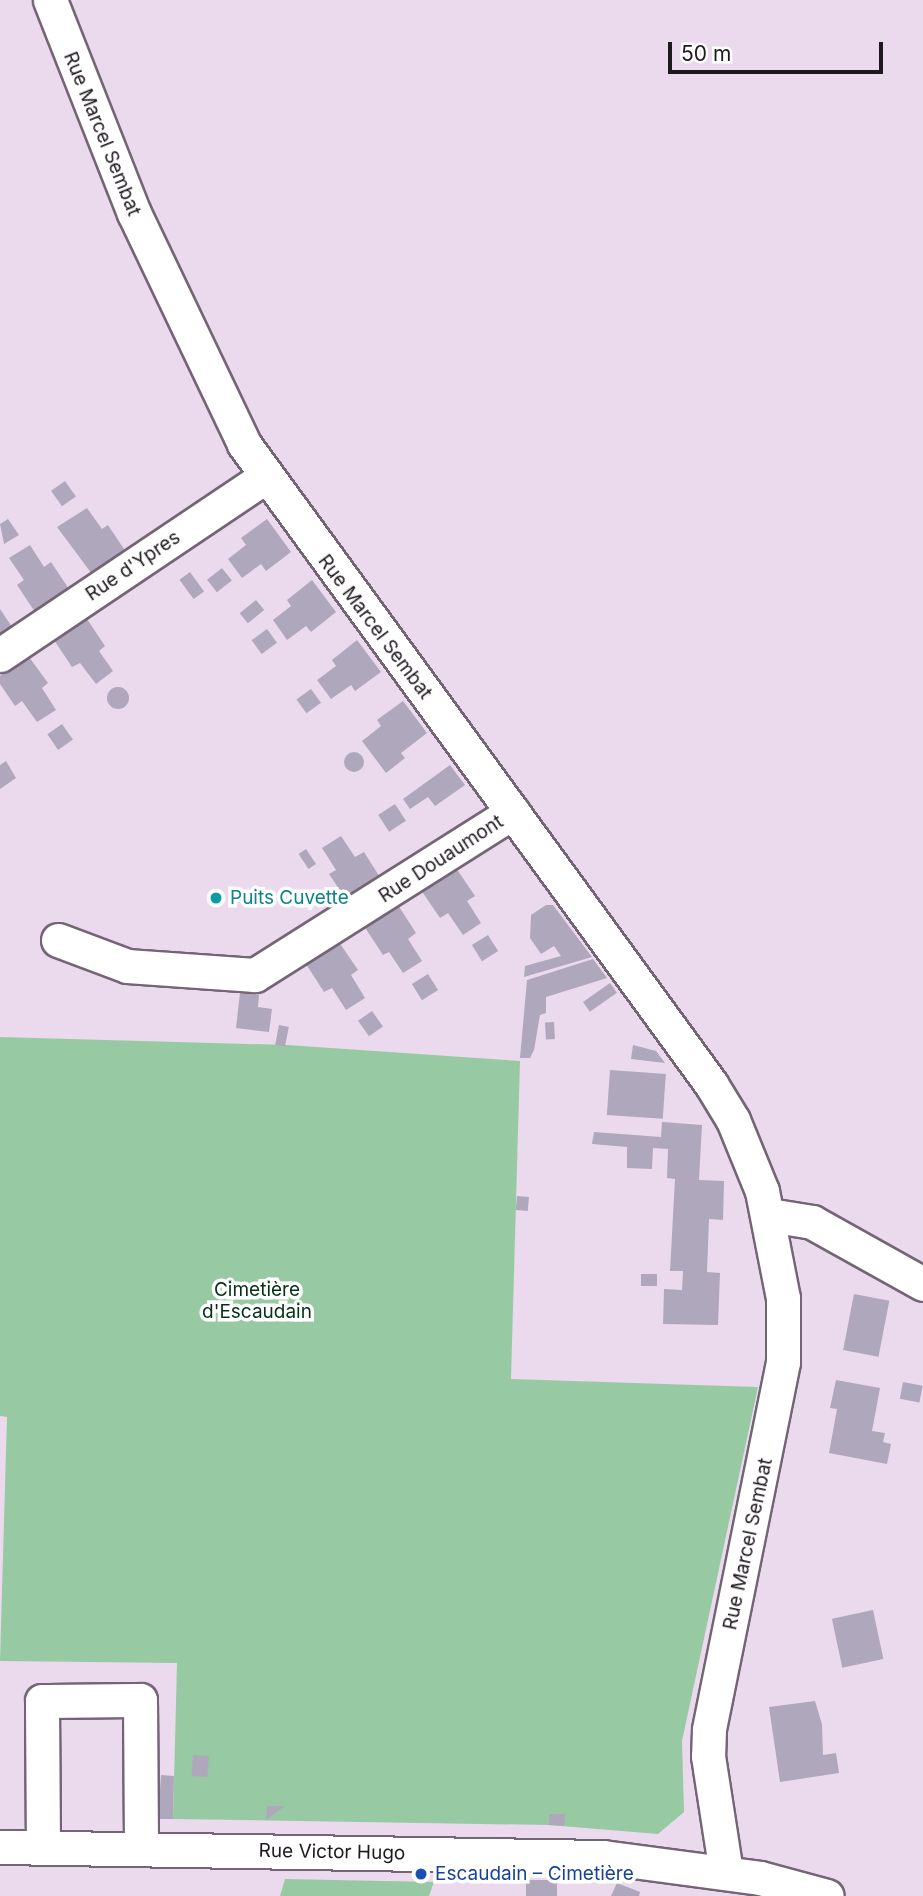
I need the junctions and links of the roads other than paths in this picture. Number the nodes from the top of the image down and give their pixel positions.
1 (50, 0) edge
2 (265, 477) junction
3 (0, 655) edge
4 (513, 812) junction
5 (58, 940) dead end
6 (769, 1214) junction
7 (923, 1284) edge
8 (0, 1847) edge
9 (43, 1848) junction
10 (141, 1848) junction
11 (726, 1872) junction
12 (827, 1896) edge

1 - 2 street, Rue Marcel Sembat
2 - 3 street, Rue d'Ypres
2 - 4 street, Rue Marcel Sembat
4 - 5 street, Rue Douaumont
4 - 6 street, Rue Marcel Sembat
6 - 7 street
6 - 11 street, Rue Marcel Sembat
8 - 9 street, Rue Victor Hugo
9 - 10 street, Rue Victor Hugo
9 - 10 street
10 - 11 street, Rue Victor Hugo
11 - 12 street, Rue Victor Hugo

